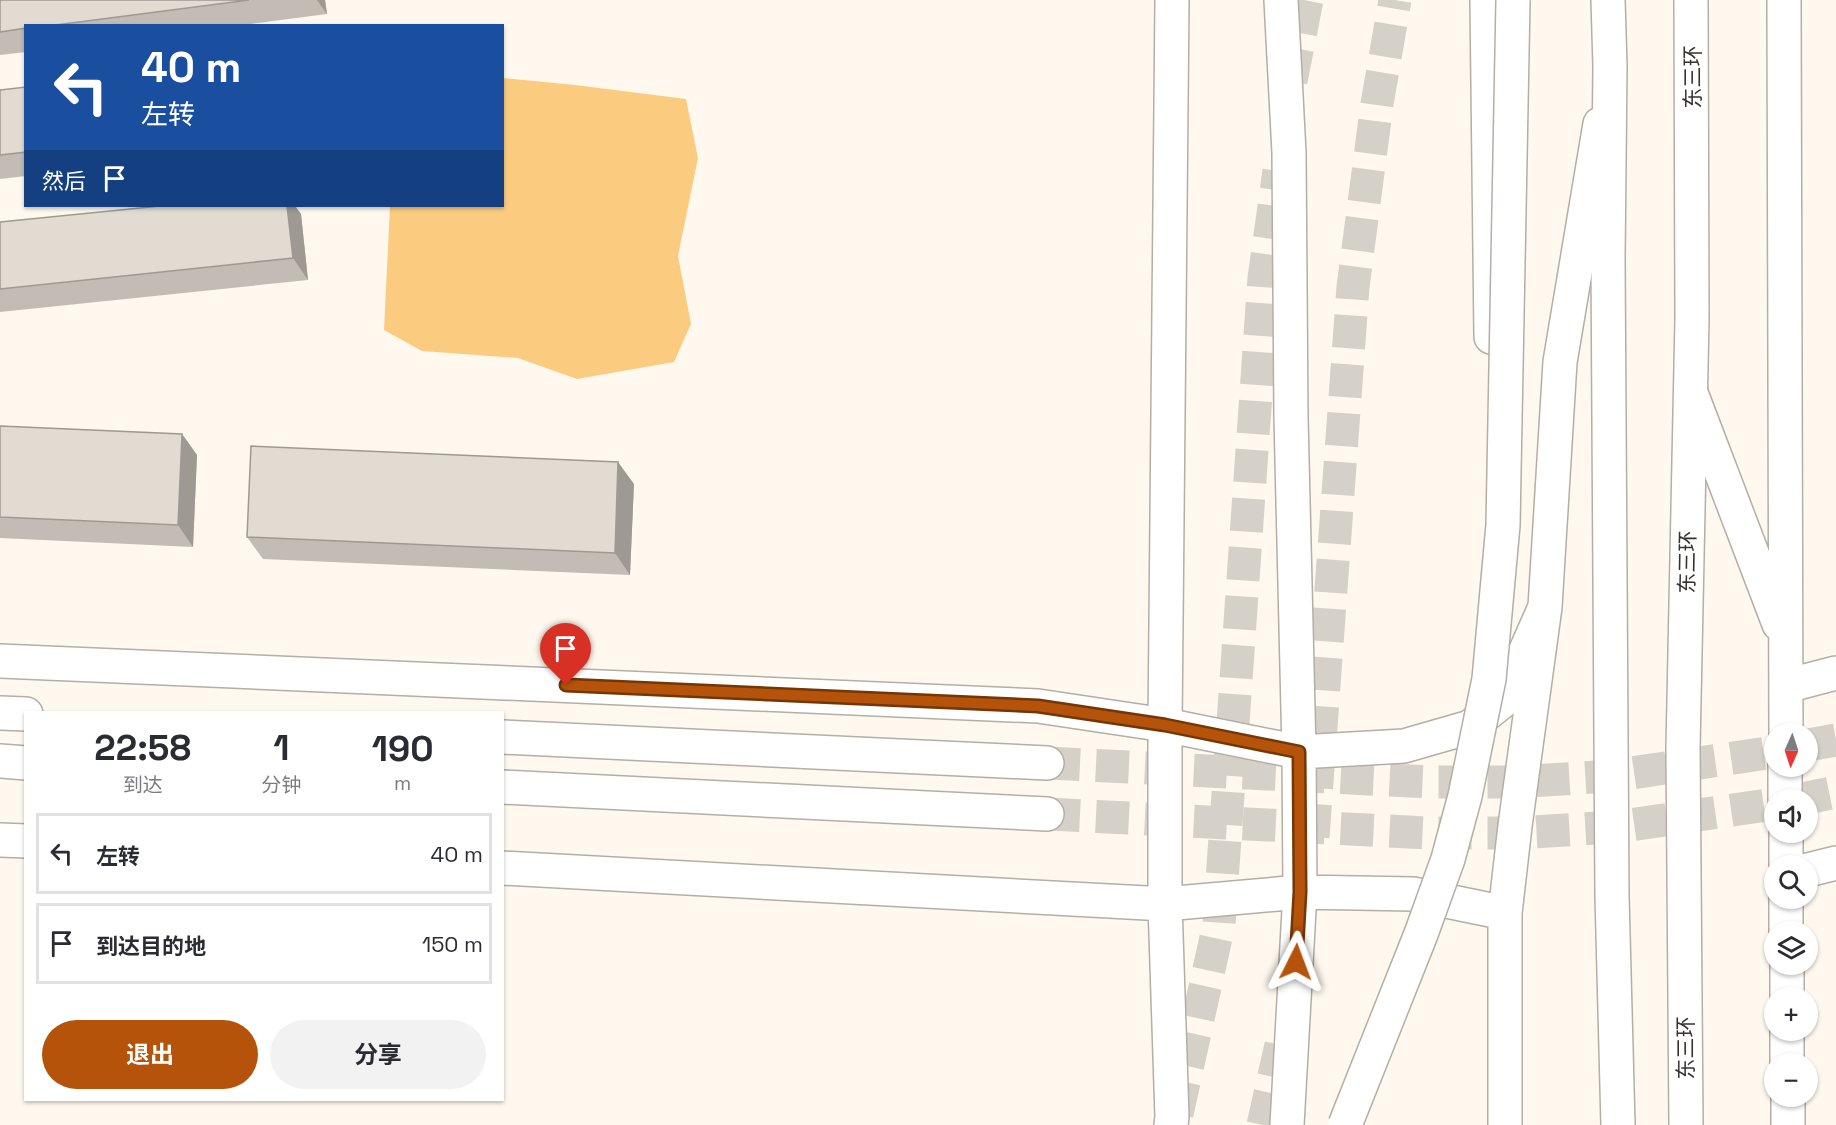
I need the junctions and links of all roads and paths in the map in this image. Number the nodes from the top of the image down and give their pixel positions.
1 (1172, 0) edge
2 (1281, 0) edge
3 (1487, 0) edge
4 (1514, 0) edge
5 (1608, 0) edge
6 (1692, 0) edge
7 (1784, 0) edge
8 (1610, 66) junction
9 (1690, 393) junction
10 (1545, 607) junction
11 (1786, 642) junction
12 (0, 661) edge
13 (1836, 673) edge
14 (1786, 686) junction
15 (0, 713) edge
16 (24, 714) edge
17 (1786, 723) edge
18 (1165, 725) junction
19 (1470, 727) junction
20 (504, 737) edge
21 (1299, 752) junction
22 (0, 762) edge
23 (24, 763) edge
24 (1047, 763) tunnel mouth
25 (504, 787) edge
26 (1047, 814) tunnel mouth
27 (0, 840) edge
28 (24, 842) edge
29 (1836, 863) edge
30 (504, 868) edge
31 (1818, 868) edge
32 (1300, 892) junction
33 (1165, 904) junction
34 (1505, 913) junction
35 (1788, 1107) edge
36 (1171, 1125) edge
37 (1287, 1125) edge
38 (1345, 1125) edge
39 (1505, 1125) edge
40 (1618, 1125) edge
41 (1686, 1125) edge
42 (1788, 1125) edge

1 - 18 street
2 - 21 street
3 - 19 street
4 - 38 street, bridge
5 - 8 street
6 - 9 street, 东三环
7 - 11 street
8 - 10 street
8 - 40 street
9 - 11 street
9 - 41 street, 东三环
10 - 19 street
10 - 34 street
11 - 14 street
12 - 18 street
13 - 14 street
14 - 17 street
15 - 16 street
18 - 21 street
18 - 33 street
19 - 21 street
20 - 24 street
21 - 32 street
22 - 23 street
25 - 26 street
27 - 28 street
29 - 31 street
30 - 33 street
32 - 33 street
32 - 34 street
32 - 37 street
33 - 36 street
34 - 39 street
35 - 42 street

